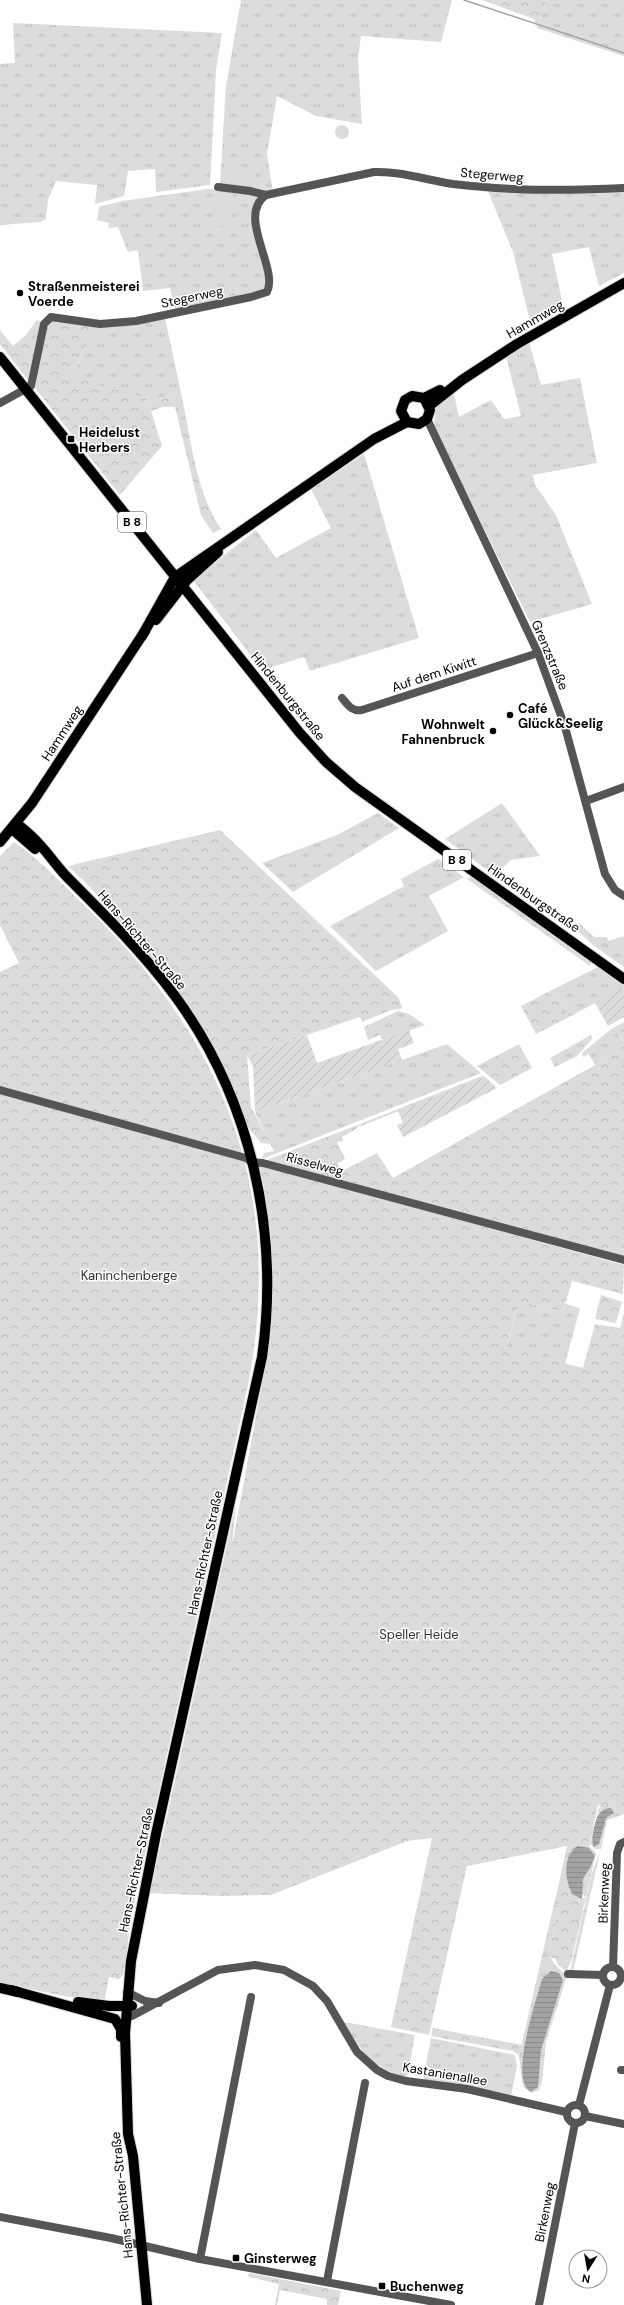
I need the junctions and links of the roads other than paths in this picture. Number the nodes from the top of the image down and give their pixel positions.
1 (218, 187) dead end
2 (624, 188) edge
3 (266, 195) junction
4 (624, 283) edge
5 (0, 357) edge
6 (26, 391) junction
7 (427, 402) junction
8 (0, 403) edge
9 (404, 419) junction
10 (423, 422) junction
11 (181, 584) junction
12 (142, 636) junction
13 (538, 654) junction
14 (342, 698) dead end
15 (624, 787) edge
16 (586, 801) junction
17 (14, 826) junction
18 (0, 842) edge
19 (624, 896) edge
20 (624, 979) edge
21 (0, 1090) edge
22 (251, 1162) junction
23 (624, 1260) edge
24 (622, 1843) edge
25 (613, 1967) junction
26 (129, 1971) junction
27 (568, 1974) dead end
28 (603, 1975) junction
29 (623, 1976) edge
30 (610, 1985) junction
31 (0, 1988) edge
32 (11, 1990) junction
33 (127, 1992) junction
34 (251, 1997) dead end
35 (63, 2000) junction
36 (159, 2003) junction
37 (109, 2006) junction
38 (129, 2011) junction
39 (365, 2083) dead end
40 (579, 2105) junction
41 (127, 2108) junction
42 (566, 2112) junction
43 (585, 2116) junction
44 (575, 2124) junction
45 (624, 2124) edge
46 (0, 2217) edge
47 (139, 2246) junction
48 (200, 2259) junction
49 (327, 2281) junction
50 (147, 2305) edge
51 (451, 2305) edge
52 (539, 2305) edge

1 - 3 street, Stegerweg
2 - 3 street, Stegerweg
3 - 6 street, Stegerweg
4 - 7 main road, Hammweg
5 - 6 main road, Hindenburgstraße / B 8
6 - 8 street
6 - 11 main road, Hindenburgstraße / B 8
7 - 9 main road
7 - 10 main road
9 - 10 main road
9 - 11 main road, Hammweg
10 - 13 street, Grenzstraße
11 - 12 main road, Hammweg
11 - 12 main road, Hammweg
11 - 20 main road, Hindenburgstraße / B 8
12 - 17 main road, Hammweg
13 - 14 street, Auf dem Kiwitt
13 - 16 street, Grenzstraße
15 - 16 street
16 - 19 street, Grenzstraße
17 - 18 main road, Hammweg
17 - 22 main road, Hans-Richter-Straße
21 - 22 street, Risselweg
22 - 23 street, Risselweg
22 - 26 main road, Hans-Richter-Straße
24 - 25 street, Birkenweg
25 - 28 street
25 - 29 street
26 - 33 main road, Hans-Richter-Straße
26 - 37 main road
27 - 28 street
28 - 30 street
29 - 30 street
30 - 40 street
31 - 32 main road
32 - 35 main road
32 - 41 main road
33 - 36 street
33 - 38 main road, Hans-Richter-Straße
34 - 48 street
35 - 37 main road
35 - 38 main road
36 - 38 street, Kastanienallee
36 - 42 street, Kastanienallee
37 - 38 main road
38 - 41 main road, Hans-Richter-Straße
39 - 49 street
40 - 42 street
40 - 43 street
41 - 47 main road, Hans-Richter-Straße
42 - 44 street
43 - 44 street
43 - 45 street
44 - 52 street, Birkenweg
46 - 47 street
47 - 48 street
47 - 50 main road, Hans-Richter-Straße
48 - 49 street
49 - 51 street

